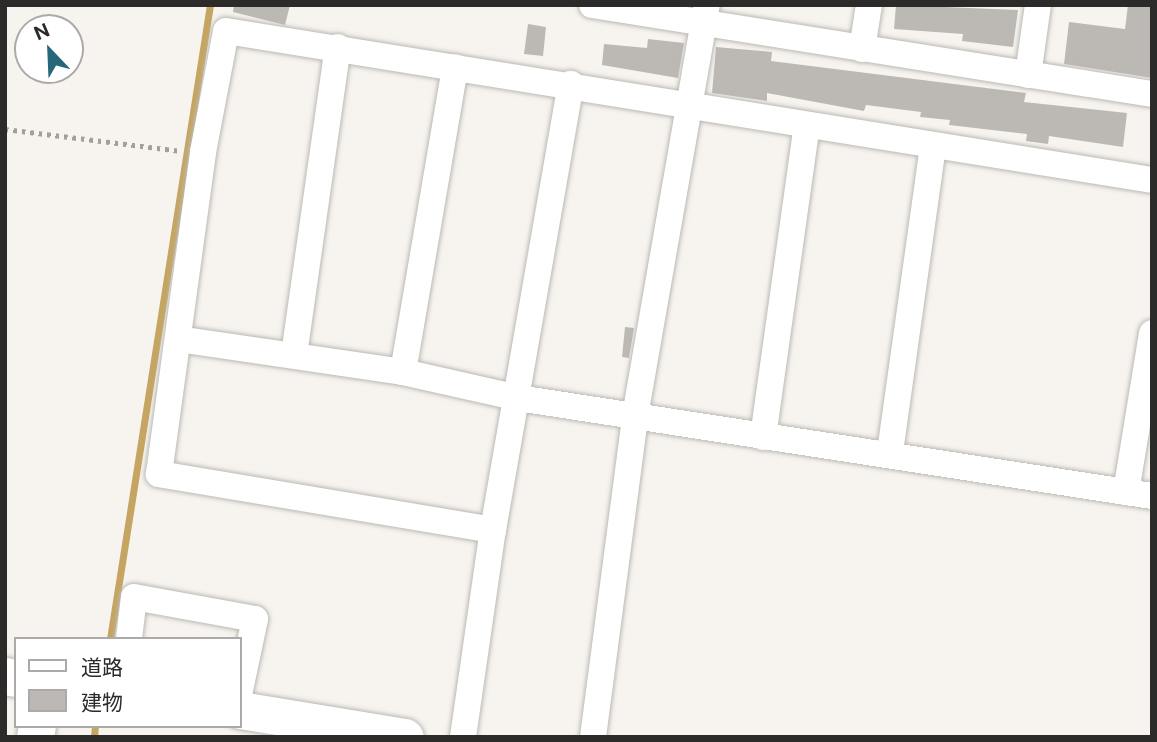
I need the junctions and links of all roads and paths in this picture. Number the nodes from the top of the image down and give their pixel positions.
1 (592, 5) edge
2 (869, 5) edge
3 (1038, 5) edge
4 (706, 14) edge
5 (338, 47) junction
6 (862, 49) junction
7 (455, 67) junction
8 (1028, 75) junction
9 (571, 83) junction
10 (1152, 93) edge
11 (692, 107) junction
12 (807, 124) junction
13 (5, 128) edge
14 (933, 145) junction
15 (203, 152) junction
16 (1152, 180) edge
17 (1152, 333) edge
18 (178, 339) junction
19 (293, 355) junction
20 (403, 372) junction
21 (518, 398) junction
22 (635, 416) junction
23 (763, 437) junction
24 (890, 452) junction
25 (1139, 494) edge
26 (493, 530) junction
27 (129, 637) edge
28 (242, 681) edge
29 (242, 710) edge
30 (405, 737) edge
31 (463, 737) edge
32 (593, 737) edge

1 - 4 street
2 - 6 street
3 - 8 street
4 - 6 street
4 - 11 street
5 - 7 street
5 - 15 street
5 - 19 street
6 - 8 street
7 - 9 street
7 - 20 street
8 - 10 street
9 - 11 street
9 - 21 street
11 - 12 street
11 - 22 street
12 - 14 street
12 - 23 street
13 - 15 path
14 - 16 street
14 - 24 street
15 - 18 street
17 - 25 street
18 - 19 street
18 - 26 street
19 - 20 street
20 - 21 street
21 - 22 street
21 - 26 street
22 - 23 street
22 - 32 street
23 - 24 street
24 - 25 street
26 - 31 street
27 - 28 street
29 - 30 main road

